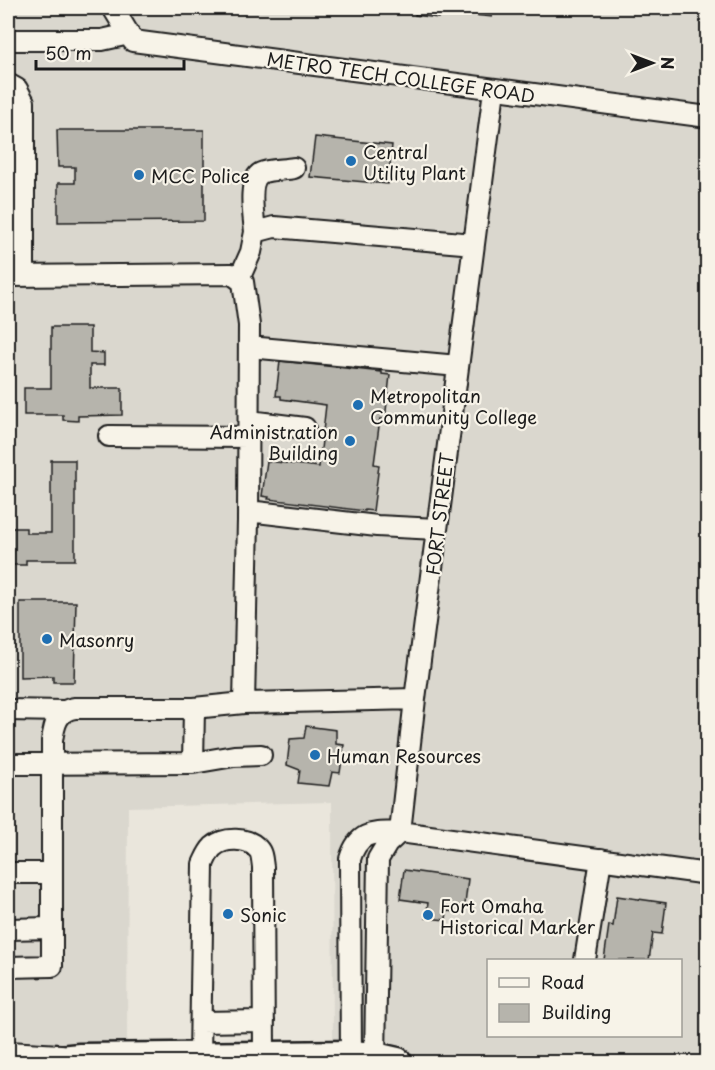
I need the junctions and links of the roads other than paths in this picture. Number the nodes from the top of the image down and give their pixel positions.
1 (113, 8) edge
2 (129, 34) junction
3 (8, 40) edge
4 (8, 84) edge
5 (494, 90) junction
6 (708, 117) edge
7 (294, 168) dead end
8 (16, 176) edge
9 (255, 232) junction
10 (474, 244) junction
11 (16, 276) edge
12 (239, 279) junction
13 (249, 347) junction
14 (458, 366) junction
15 (305, 428) dead end
16 (249, 429) junction
17 (109, 436) dead end
18 (248, 511) junction
19 (437, 529) junction
20 (415, 699) junction
21 (244, 703) junction
22 (194, 708) junction
23 (8, 710) edge
24 (63, 711) junction
25 (261, 755) dead end
26 (52, 763) junction
27 (193, 763) junction
28 (8, 764) edge
29 (400, 832) junction
30 (601, 859) junction
31 (8, 873) edge
32 (52, 873) junction
33 (708, 874) edge
34 (51, 928) junction
35 (8, 929) edge
36 (585, 959) edge
37 (8, 967) edge
38 (264, 1021) junction
39 (201, 1022) junction
40 (8, 1054) edge
41 (264, 1057) junction
42 (80, 1058) junction
43 (200, 1058) junction
44 (370, 1060) edge
45 (39, 1062) edge

1 - 2 street
2 - 3 street
2 - 5 street, METRO TECH COLLEGE ROAD
4 - 8 street
5 - 6 street, METRO TECH COLLEGE ROAD
5 - 10 street, FORT STREET
7 - 9 street
8 - 11 street
9 - 10 street
9 - 12 street
10 - 14 street, FORT STREET
11 - 12 street
12 - 13 street
13 - 14 street
13 - 16 street
14 - 19 street, FORT STREET
15 - 16 street
16 - 17 street
16 - 18 street
18 - 19 street
18 - 21 street
19 - 20 street, FORT STREET
20 - 21 street
20 - 29 street, FORT STREET
21 - 22 street
22 - 24 street
22 - 27 street
23 - 24 street
24 - 26 street
25 - 27 street
26 - 27 street
26 - 28 street
26 - 32 street
29 - 30 street
29 - 44 street
29 - 44 street
30 - 33 street
30 - 36 street
31 - 32 street
32 - 34 street
34 - 35 street
34 - 37 street
38 - 39 street
38 - 39 street
38 - 41 street
39 - 43 street
40 - 42 main road
41 - 43 highway
41 - 44 highway
42 - 43 highway
42 - 45 highway

